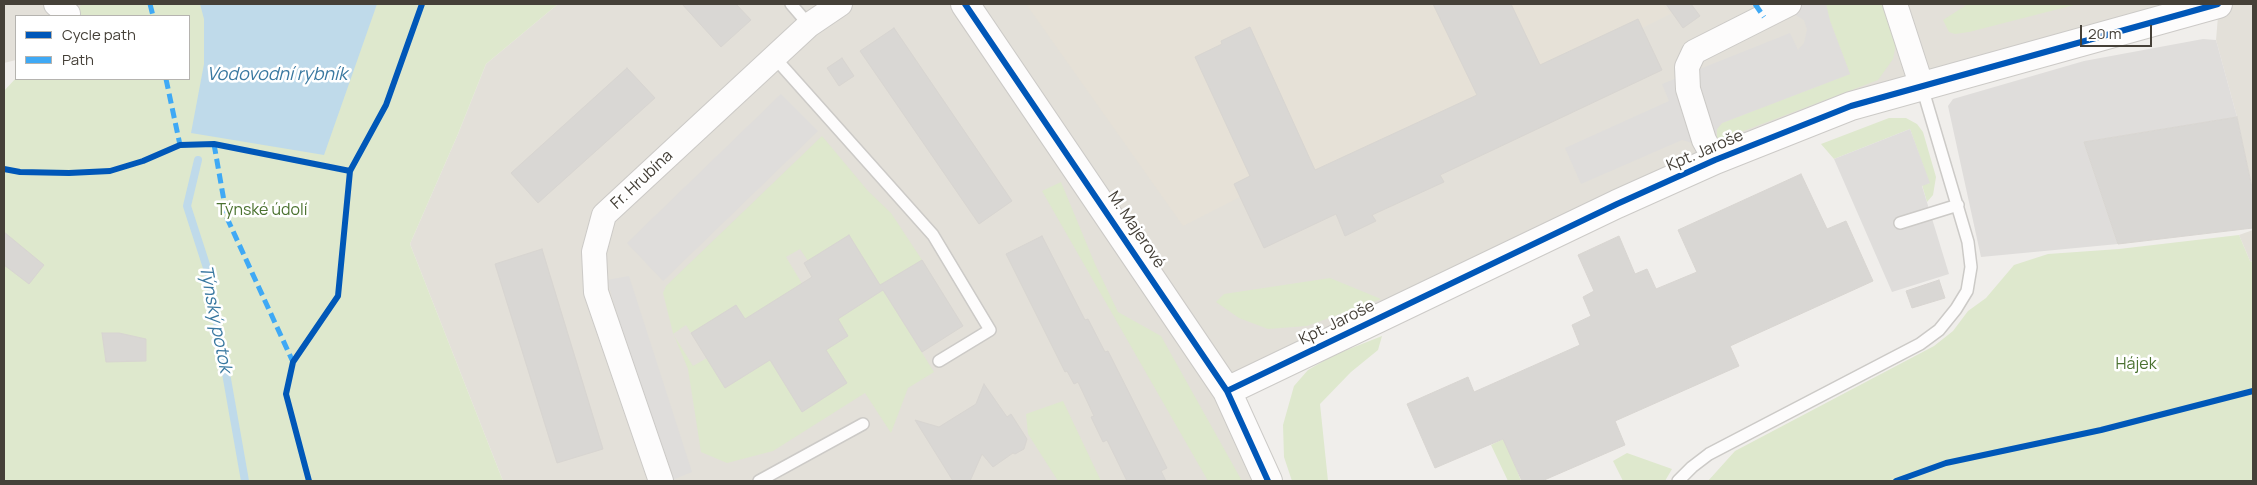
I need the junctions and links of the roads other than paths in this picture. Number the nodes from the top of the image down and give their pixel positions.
1 (791, 4) edge
2 (840, 4) edge
3 (965, 4) edge
4 (1789, 4) edge
5 (1895, 4) edge
6 (2218, 4) edge
7 (810, 25) junction
8 (775, 58) junction
9 (1922, 87) junction
10 (1714, 160) junction
11 (1958, 205) junction
12 (1900, 223) dead end
13 (939, 361) dead end
14 (1227, 391) junction
15 (864, 424) dead end
16 (661, 481) edge
17 (759, 481) edge
18 (1268, 481) edge
19 (1678, 481) edge

1 - 7 lane
2 - 7 street, Fr. Hrubína
3 - 14 street, M. Majerové
4 - 10 street
5 - 9 street
6 - 9 street, Kpt. Jaroše
7 - 8 street, Fr. Hrubína
8 - 13 lane
8 - 16 street, Fr. Hrubína
9 - 10 street, Kpt. Jaroše
9 - 11 lane
10 - 14 street, Kpt. Jaroše
11 - 12 lane
11 - 19 lane
14 - 18 street, M. Majerové
15 - 17 lane

